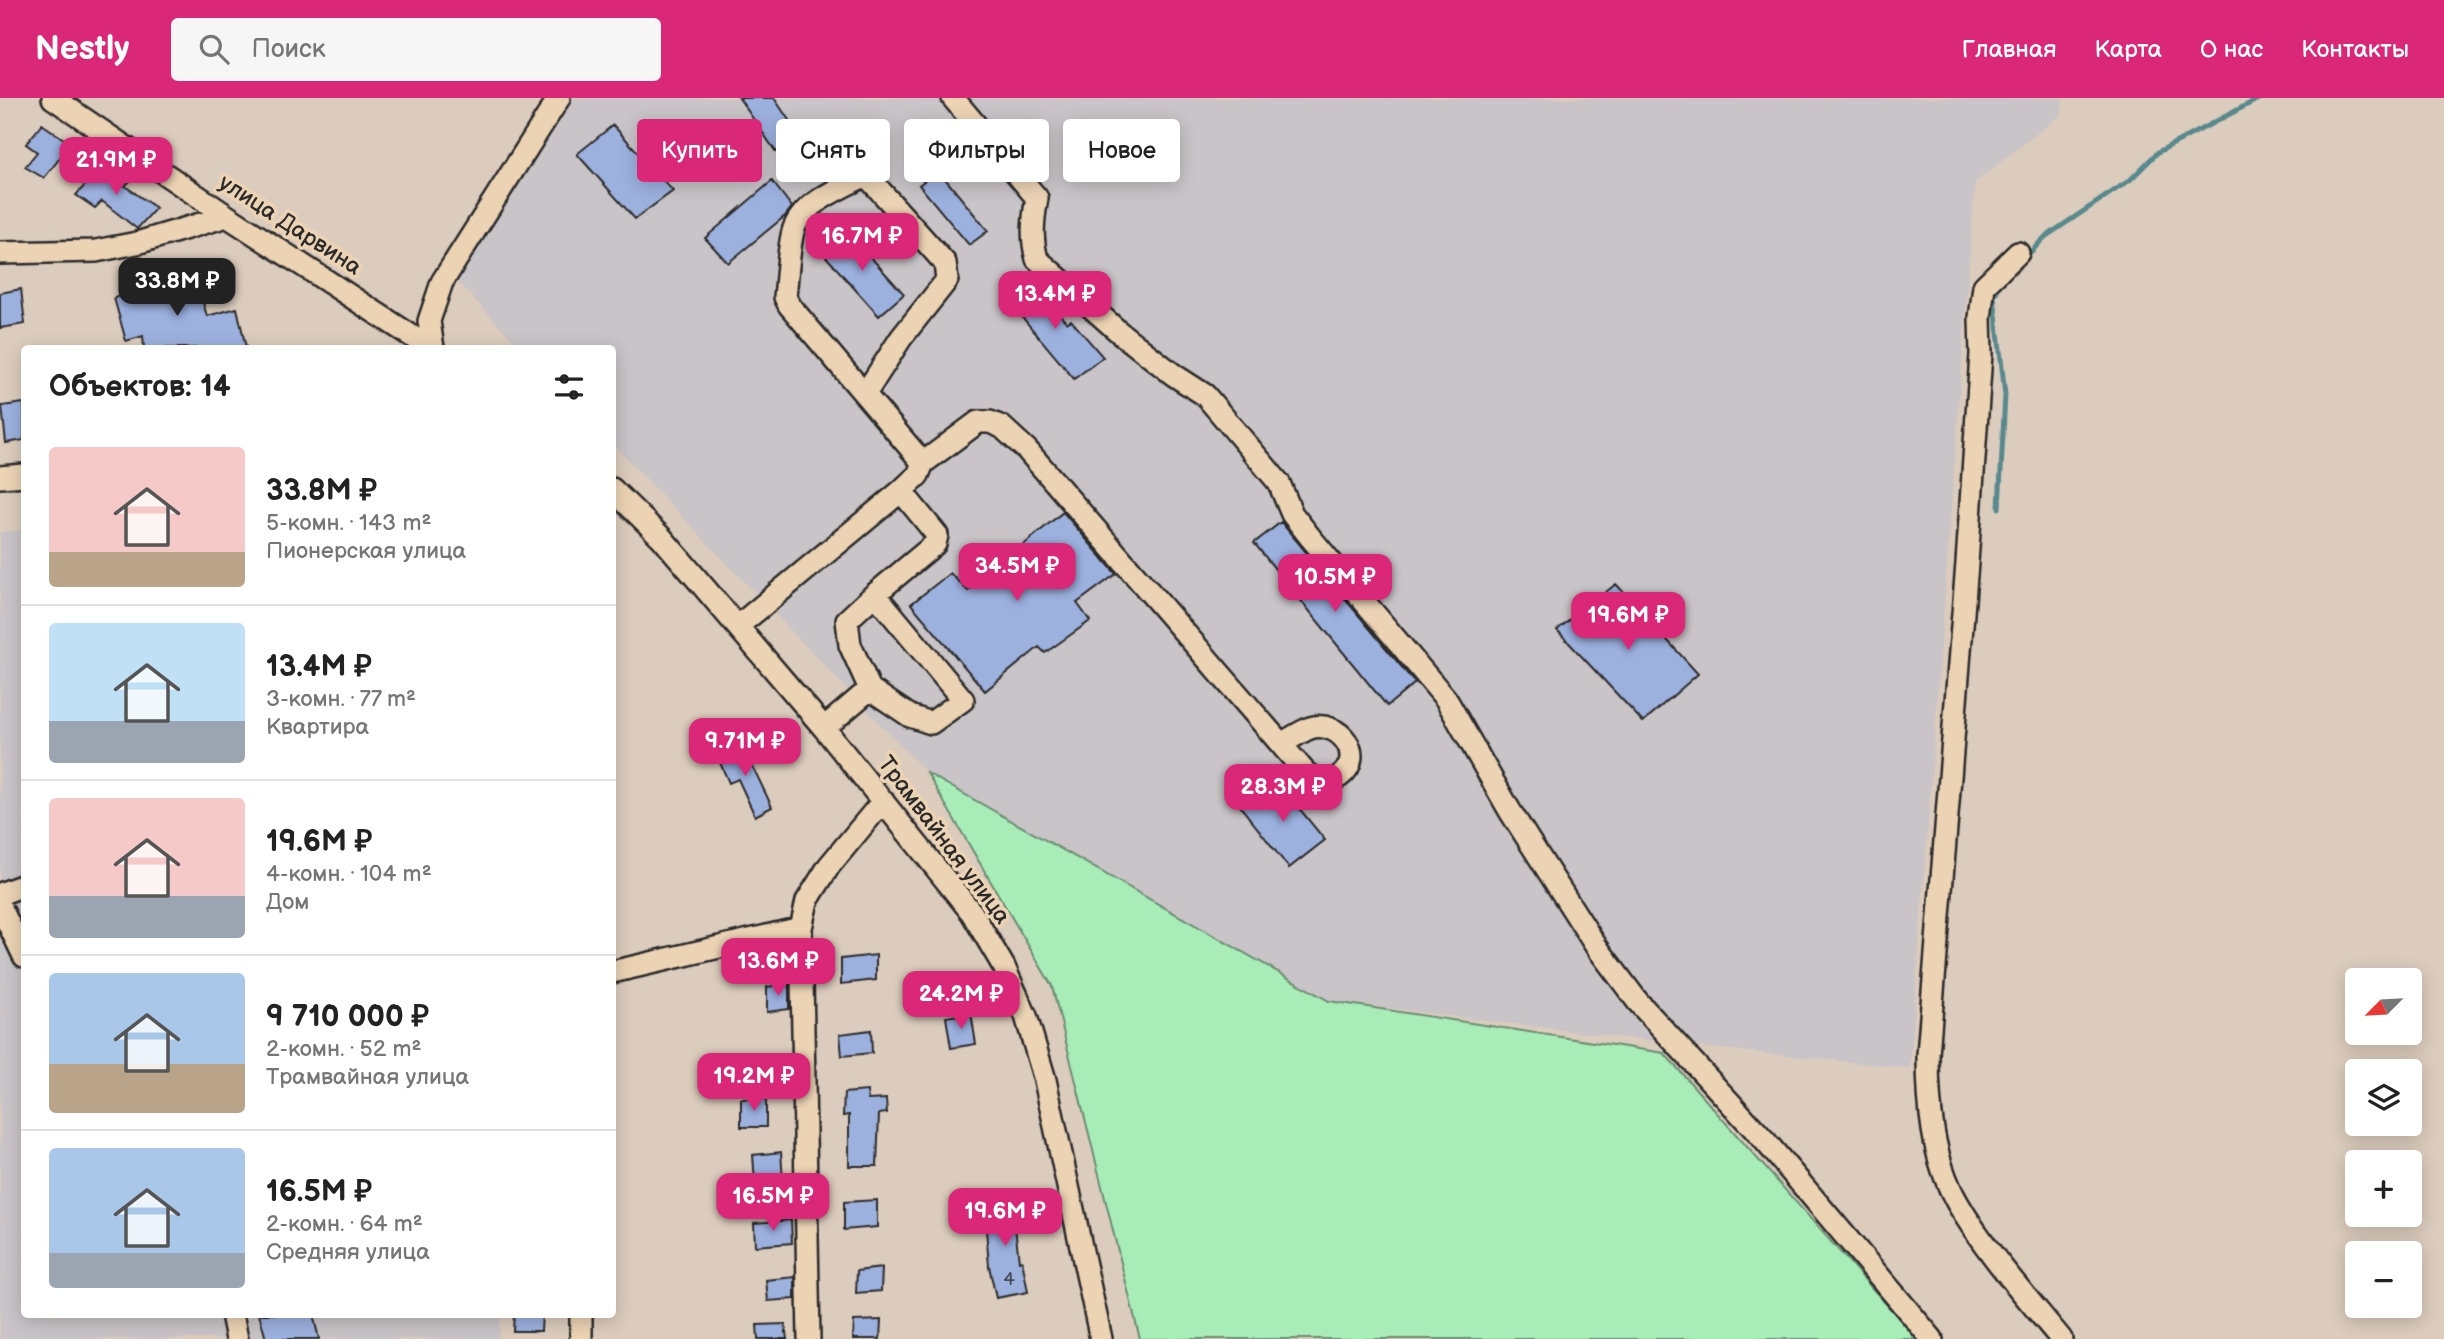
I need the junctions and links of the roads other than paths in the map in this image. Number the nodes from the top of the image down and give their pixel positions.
1 (53, 98) edge
2 (559, 98) edge
3 (953, 98) edge
4 (227, 216) junction
5 (0, 253) edge
6 (2018, 253) dead end
7 (426, 345) edge
8 (431, 345) edge
9 (865, 394) junction
10 (923, 463) junction
11 (21, 475) edge
12 (0, 477) edge
13 (901, 491) junction
14 (616, 493) edge
15 (876, 594) junction
16 (738, 626) junction
17 (870, 690) junction
18 (824, 728) junction
19 (1281, 744) dead end
20 (883, 801) junction
21 (21, 886) edge
22 (0, 894) edge
23 (0, 906) edge
24 (802, 928) junction
25 (21, 950) edge
26 (616, 971) edge
27 (233, 1318) edge
28 (581, 1318) edge
29 (237, 1339) edge
30 (581, 1339) edge
31 (809, 1339) edge
32 (1101, 1339) edge
33 (1932, 1339) edge
34 (2061, 1339) edge

1 - 4 street, улица Дарвина
2 - 8 street
3 - 33 street
4 - 5 street
4 - 7 street, улица Дарвина
6 - 34 street
9 - 9 street
9 - 10 street
10 - 13 street
10 - 19 street
11 - 12 street
13 - 15 street
13 - 16 street
14 - 16 street, Трамвайная улица
15 - 17 street
15 - 17 street
16 - 18 street, Трамвайная улица
17 - 18 street
18 - 20 street, Трамвайная улица
20 - 24 street
20 - 32 street, Трамвайная улица
21 - 22 street
23 - 25 street
24 - 26 street
24 - 31 street
27 - 29 street
28 - 30 street

